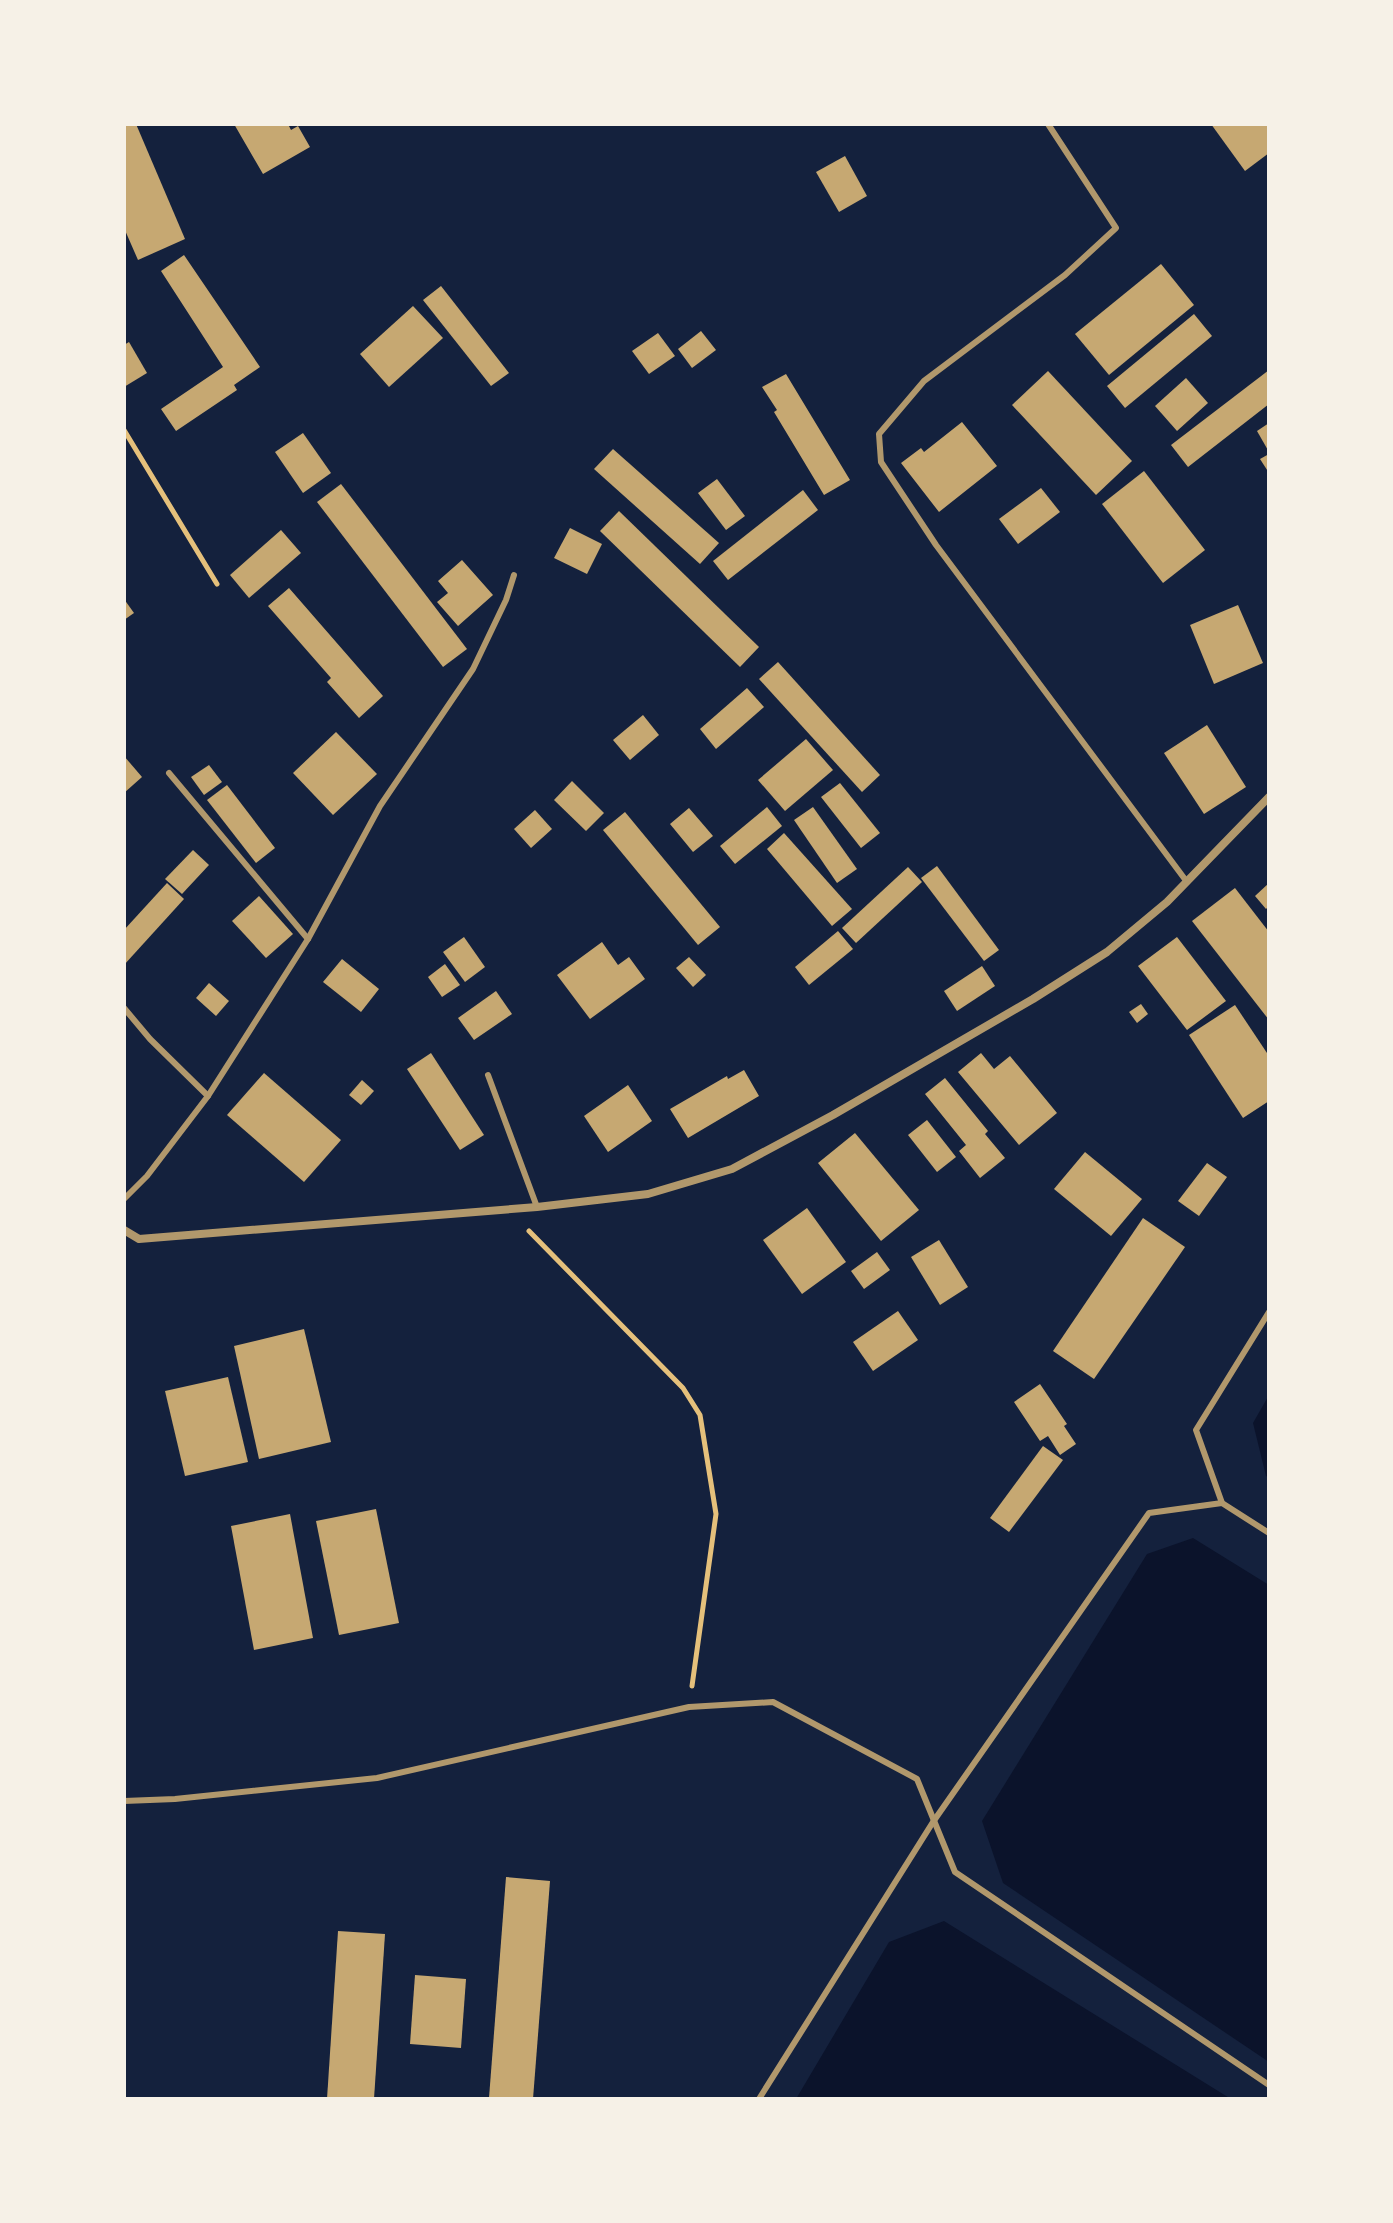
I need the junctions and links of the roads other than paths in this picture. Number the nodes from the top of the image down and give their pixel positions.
1 (1048, 124) edge
2 (514, 575) dead end
3 (169, 773) dead end
4 (1269, 797) edge
5 (1187, 882) junction
6 (308, 939) junction
7 (124, 1008) edge
8 (488, 1075) dead end
9 (208, 1096) junction
10 (124, 1199) edge
11 (537, 1207) junction
12 (124, 1230) edge
13 (1269, 1312) edge
14 (1222, 1503) junction
15 (1269, 1533) edge
16 (124, 1801) edge
17 (933, 1822) junction
18 (1269, 2085) edge
19 (759, 2099) edge

1 - 5 lane
2 - 6 lane
3 - 6 lane
4 - 5 street
5 - 11 street
6 - 9 lane
7 - 9 lane
8 - 11 lane
9 - 10 lane
11 - 12 street
13 - 14 lane
14 - 15 lane
14 - 17 lane
16 - 17 lane
17 - 18 lane
17 - 19 lane

